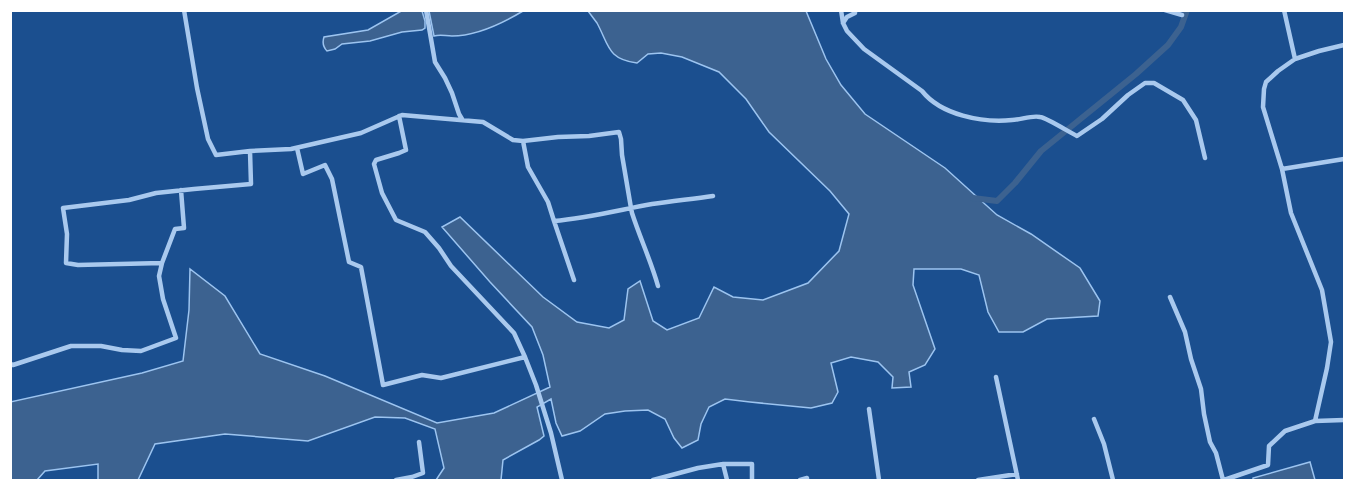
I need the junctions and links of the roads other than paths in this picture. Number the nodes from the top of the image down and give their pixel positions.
1 (184, 10) edge
2 (426, 10) edge
3 (842, 10) edge
4 (855, 10) edge
5 (1165, 10) edge
6 (1284, 10) edge
7 (1182, 15) dead end
8 (843, 23) junction
9 (1344, 45) edge
10 (1295, 59) junction
11 (399, 116) junction
12 (462, 119) junction
13 (524, 141) junction
14 (297, 148) junction
15 (250, 151) junction
16 (1205, 158) dead end
17 (1344, 159) edge
18 (1282, 169) junction
19 (181, 190) junction
20 (713, 196) dead end
21 (632, 208) junction
22 (554, 221) junction
23 (162, 263) junction
24 (574, 280) dead end
25 (658, 286) dead end
26 (1170, 297) dead end
27 (525, 357) junction
28 (10, 364) edge
29 (996, 377) dead end
30 (869, 409) dead end
31 (1094, 418) dead end
32 (1344, 420) edge
33 (1315, 421) junction
34 (419, 442) dead end
35 (723, 464) junction
36 (1017, 474) junction
37 (1232, 479) edge
38 (396, 480) edge
39 (562, 480) edge
40 (653, 480) edge
41 (727, 480) edge
42 (752, 480) edge
43 (800, 480) edge
44 (807, 480) edge
45 (879, 480) edge
46 (978, 480) edge
47 (1018, 480) edge
48 (1113, 480) edge
49 (1223, 480) edge

1 - 15 street
2 - 12 street
3 - 8 street
4 - 8 street
5 - 7 street
6 - 10 street
8 - 16 street
9 - 10 street
10 - 18 street
11 - 12 street
11 - 14 street
11 - 27 street
12 - 13 street
13 - 21 street
13 - 22 street
14 - 15 street
14 - 27 street
15 - 19 street
17 - 18 street
18 - 33 street
19 - 23 street
19 - 23 street
20 - 21 street
21 - 22 street
21 - 25 street
22 - 24 street
23 - 28 street
26 - 49 street
27 - 39 street
29 - 36 street
30 - 45 street
31 - 48 street
32 - 33 street
33 - 37 street
34 - 38 street
35 - 40 street
35 - 41 street
35 - 42 street
36 - 46 street
36 - 47 street
37 - 49 street
43 - 44 street

